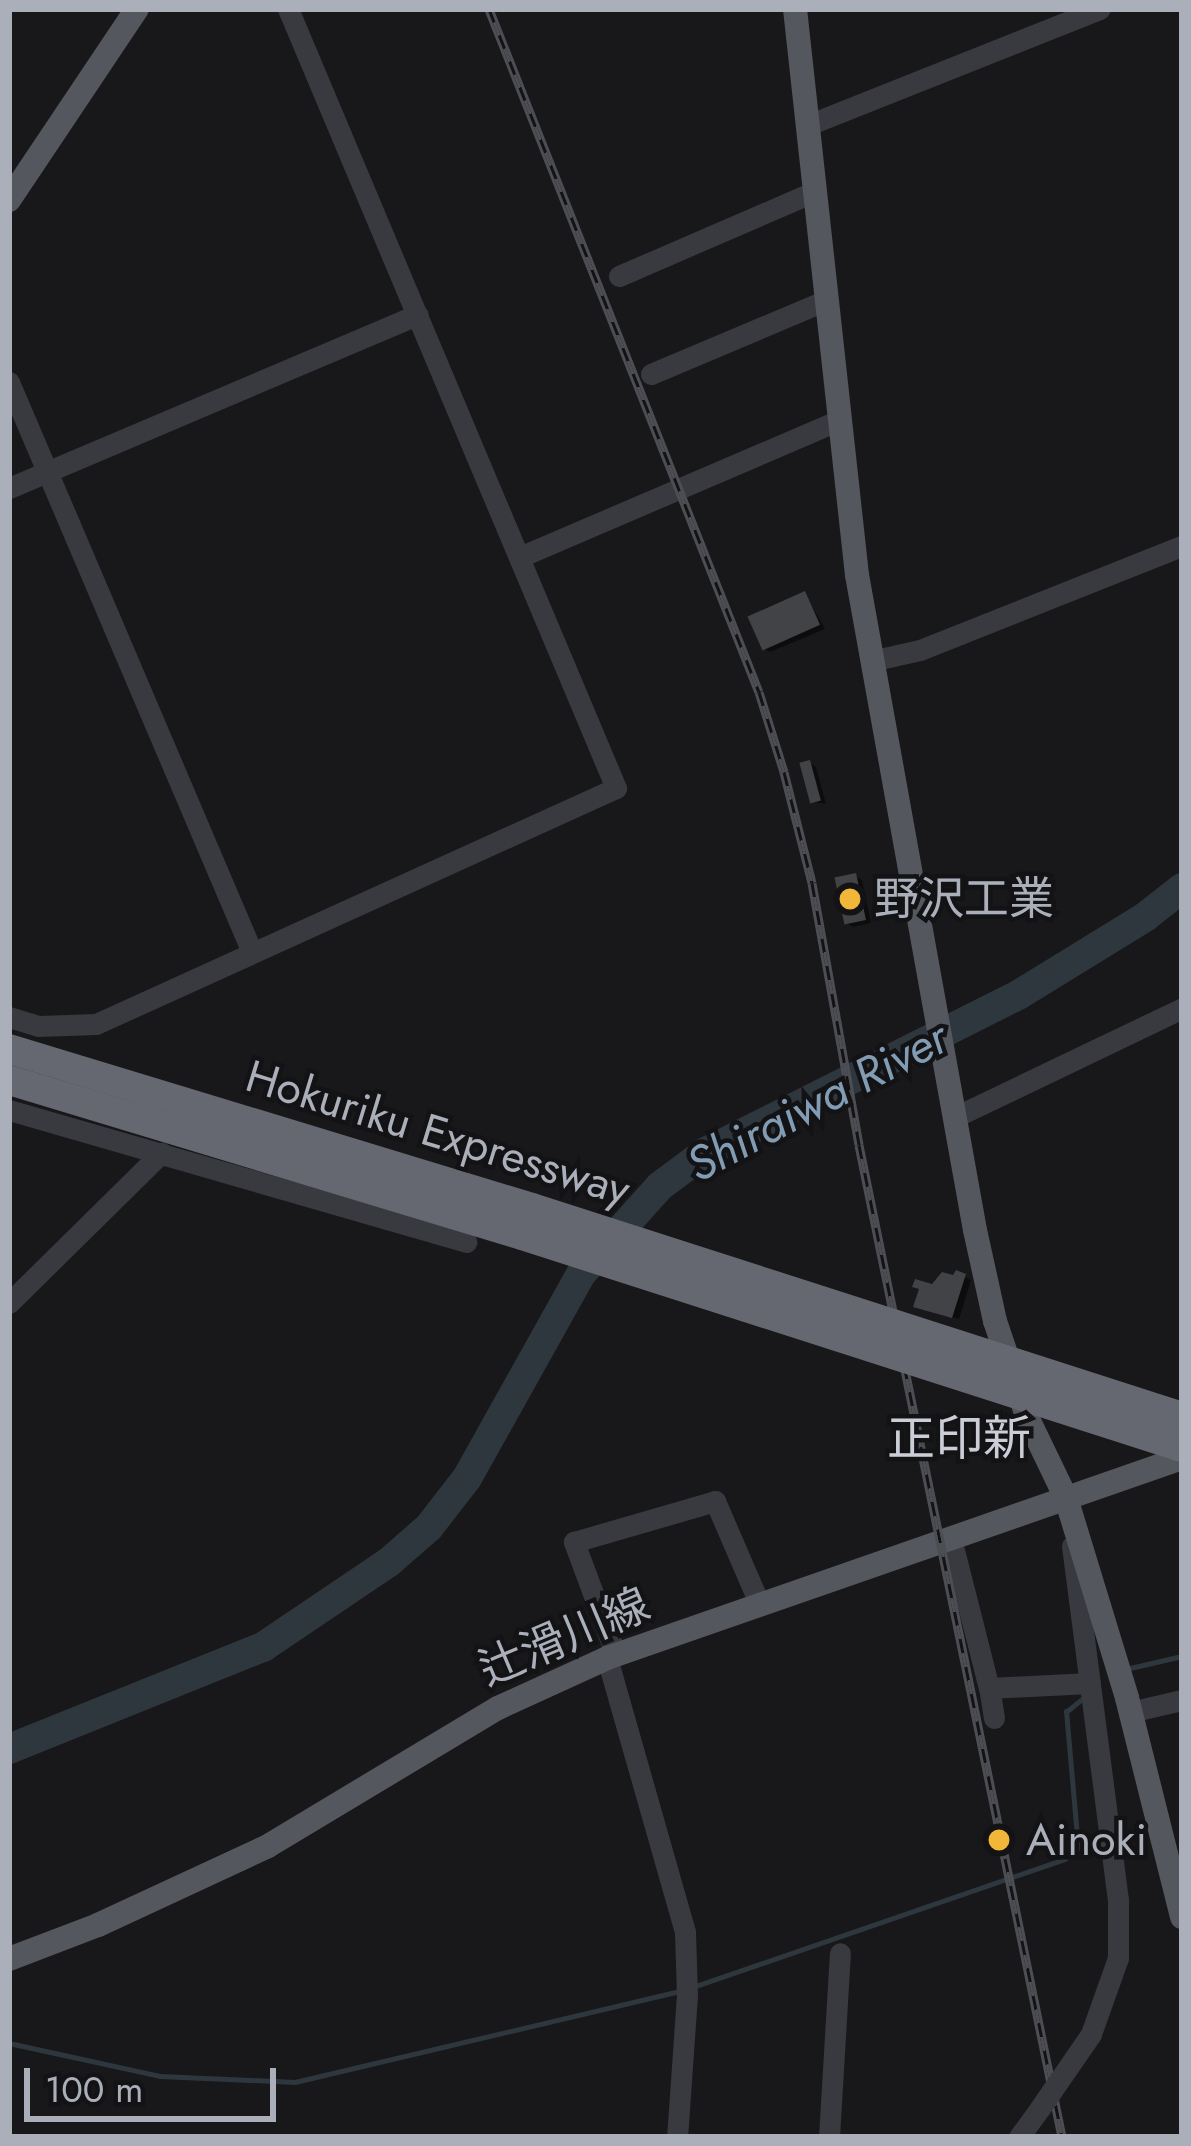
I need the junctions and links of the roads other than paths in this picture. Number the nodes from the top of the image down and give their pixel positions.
1 (137, 9) edge
2 (288, 9) edge
3 (795, 9) edge
4 (1100, 9) edge
5 (808, 125) junction
6 (815, 190) junction
7 (9, 200) edge
8 (619, 276) dead end
9 (826, 300) junction
10 (418, 314) junction
11 (651, 374) dead end
12 (9, 382) edge
13 (840, 420) junction
14 (47, 474) junction
15 (9, 488) edge
16 (1182, 546) edge
17 (522, 556) junction
18 (871, 662) junction
19 (252, 952) junction
20 (1182, 1008) edge
21 (9, 1017) edge
22 (9, 1049) edge
23 (9, 1080) edge
24 (9, 1110) edge
25 (955, 1117) junction
26 (161, 1154) junction
27 (466, 1242) dead end
28 (9, 1304) edge
29 (1182, 1417) edge
30 (1181, 1457) edge
31 (1066, 1498) junction
32 (954, 1550) dead end
33 (760, 1605) junction
34 (612, 1656) junction
35 (1090, 1683) junction
36 (988, 1688) junction
37 (1182, 1700) edge
38 (1130, 1712) junction
39 (994, 1718) dead end
40 (1176, 1869) edge
41 (1182, 1917) edge
42 (840, 1953) dead end
43 (9, 1959) edge
44 (677, 2137) edge
45 (829, 2137) edge
46 (1019, 2137) edge

1 - 7 main road
2 - 10 street
3 - 5 main road
4 - 5 street
5 - 6 main road
6 - 8 street
6 - 9 main road
9 - 11 street
9 - 13 main road
10 - 14 street
10 - 17 street
12 - 14 street
13 - 17 street
13 - 18 main road
14 - 15 street
14 - 19 street
16 - 18 street
17 - 19 street
18 - 25 main road
19 - 21 street
20 - 25 street
22 - 29 highway, Hokuriku Expressway, bridge
23 - 30 highway, Hokuriku Expressway, bridge
24 - 26 street
25 - 31 main road
26 - 27 street
26 - 28 street
30 - 31 main road, 辻滑川線
31 - 33 main road, 辻滑川線
31 - 35 street
31 - 38 main road
32 - 36 street
33 - 34 main road, 辻滑川線
33 - 34 street
34 - 43 main road, 辻滑川線
34 - 44 street
35 - 36 street
35 - 46 street, bridge
36 - 39 street
37 - 38 street
38 - 40 main road
40 - 41 main road
42 - 45 street

